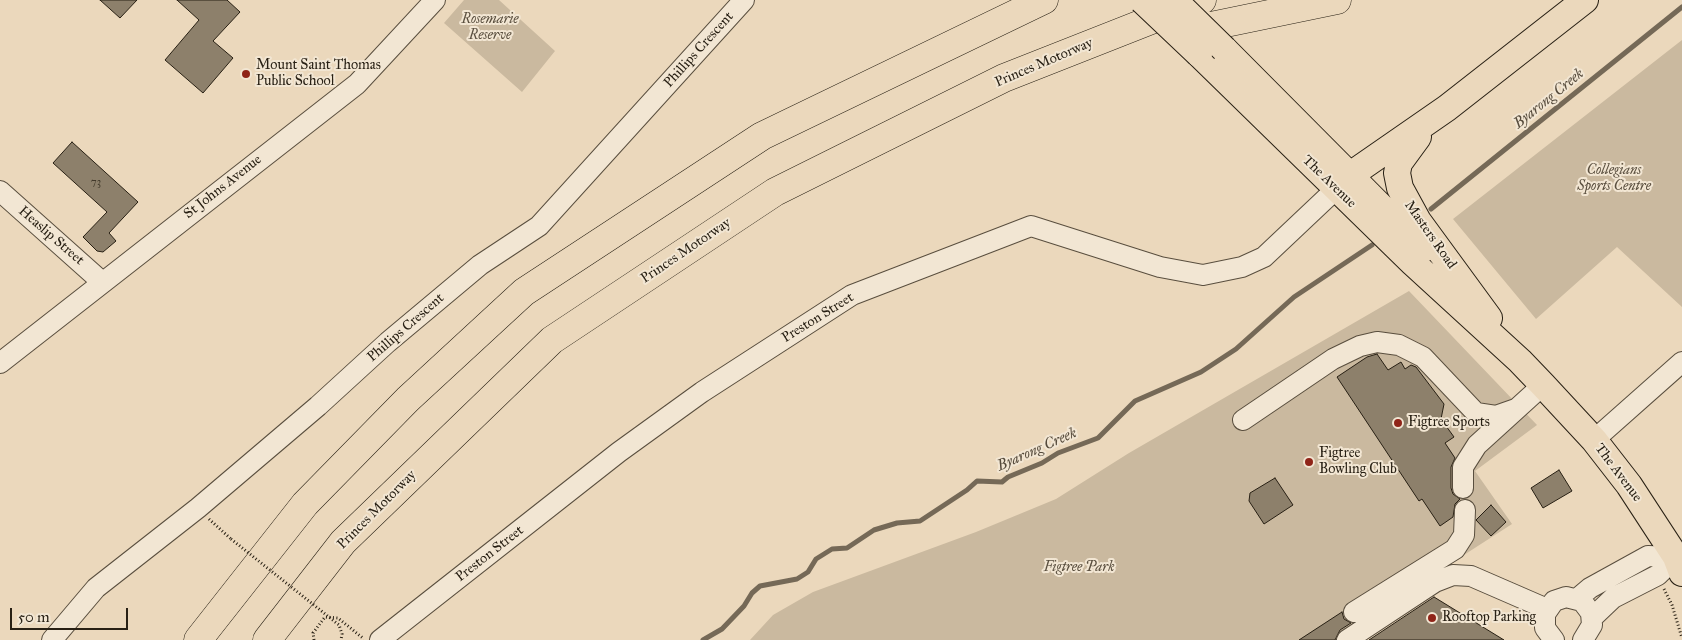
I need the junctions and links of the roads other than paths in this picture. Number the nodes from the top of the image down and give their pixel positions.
1 (435, 0) edge
2 (744, 0) edge
3 (1042, 0) edge
4 (1142, 0) edge
5 (1174, 0) edge
6 (1202, 0) edge
7 (1337, 0) edge
8 (1585, 0) edge
9 (1212, 52) junction
10 (1050, 58) junction
11 (1447, 108) junction
12 (1343, 182) junction
13 (0, 191) edge
14 (102, 282) junction
15 (1520, 361) junction
16 (1682, 362) edge
17 (0, 363) edge
18 (1543, 385) junction
19 (1516, 409) junction
20 (1243, 420) dead end
21 (1594, 440) junction
22 (1463, 488) dead end
23 (1465, 510) dead end
24 (1674, 573) edge
25 (1577, 598) junction
26 (1547, 609) junction
27 (1354, 612) dead end
28 (1592, 618) junction
29 (52, 640) edge
30 (198, 640) edge
31 (267, 640) edge
32 (380, 640) edge
33 (1347, 640) edge
34 (1554, 640) edge
35 (1583, 640) edge

1 - 14 street, St Johns Avenue
2 - 29 street, Phillips Crescent
3 - 30 highway
4 - 9 main road, The Avenue, bridge
5 - 9 main road, The Avenue, bridge
6 - 10 highway, Princes Motorway
7 - 10 highway
8 - 11 main road, Masters Road
9 - 12 main road, The Avenue
10 - 31 highway, Princes Motorway
11 - 12 main road, Masters Road
11 - 15 main road, Masters Road
12 - 15 main road, The Avenue
12 - 32 street, Preston Street
13 - 14 street, Heaslip Street
14 - 17 street, St Johns Avenue
15 - 18 main road, The Avenue
16 - 21 street
18 - 19 street
18 - 21 main road, The Avenue
19 - 20 street
19 - 22 street
21 - 24 main road, The Avenue
23 - 27 street
24 - 25 street
24 - 28 street
25 - 26 street
25 - 28 street
26 - 33 street
26 - 34 street
28 - 35 street

